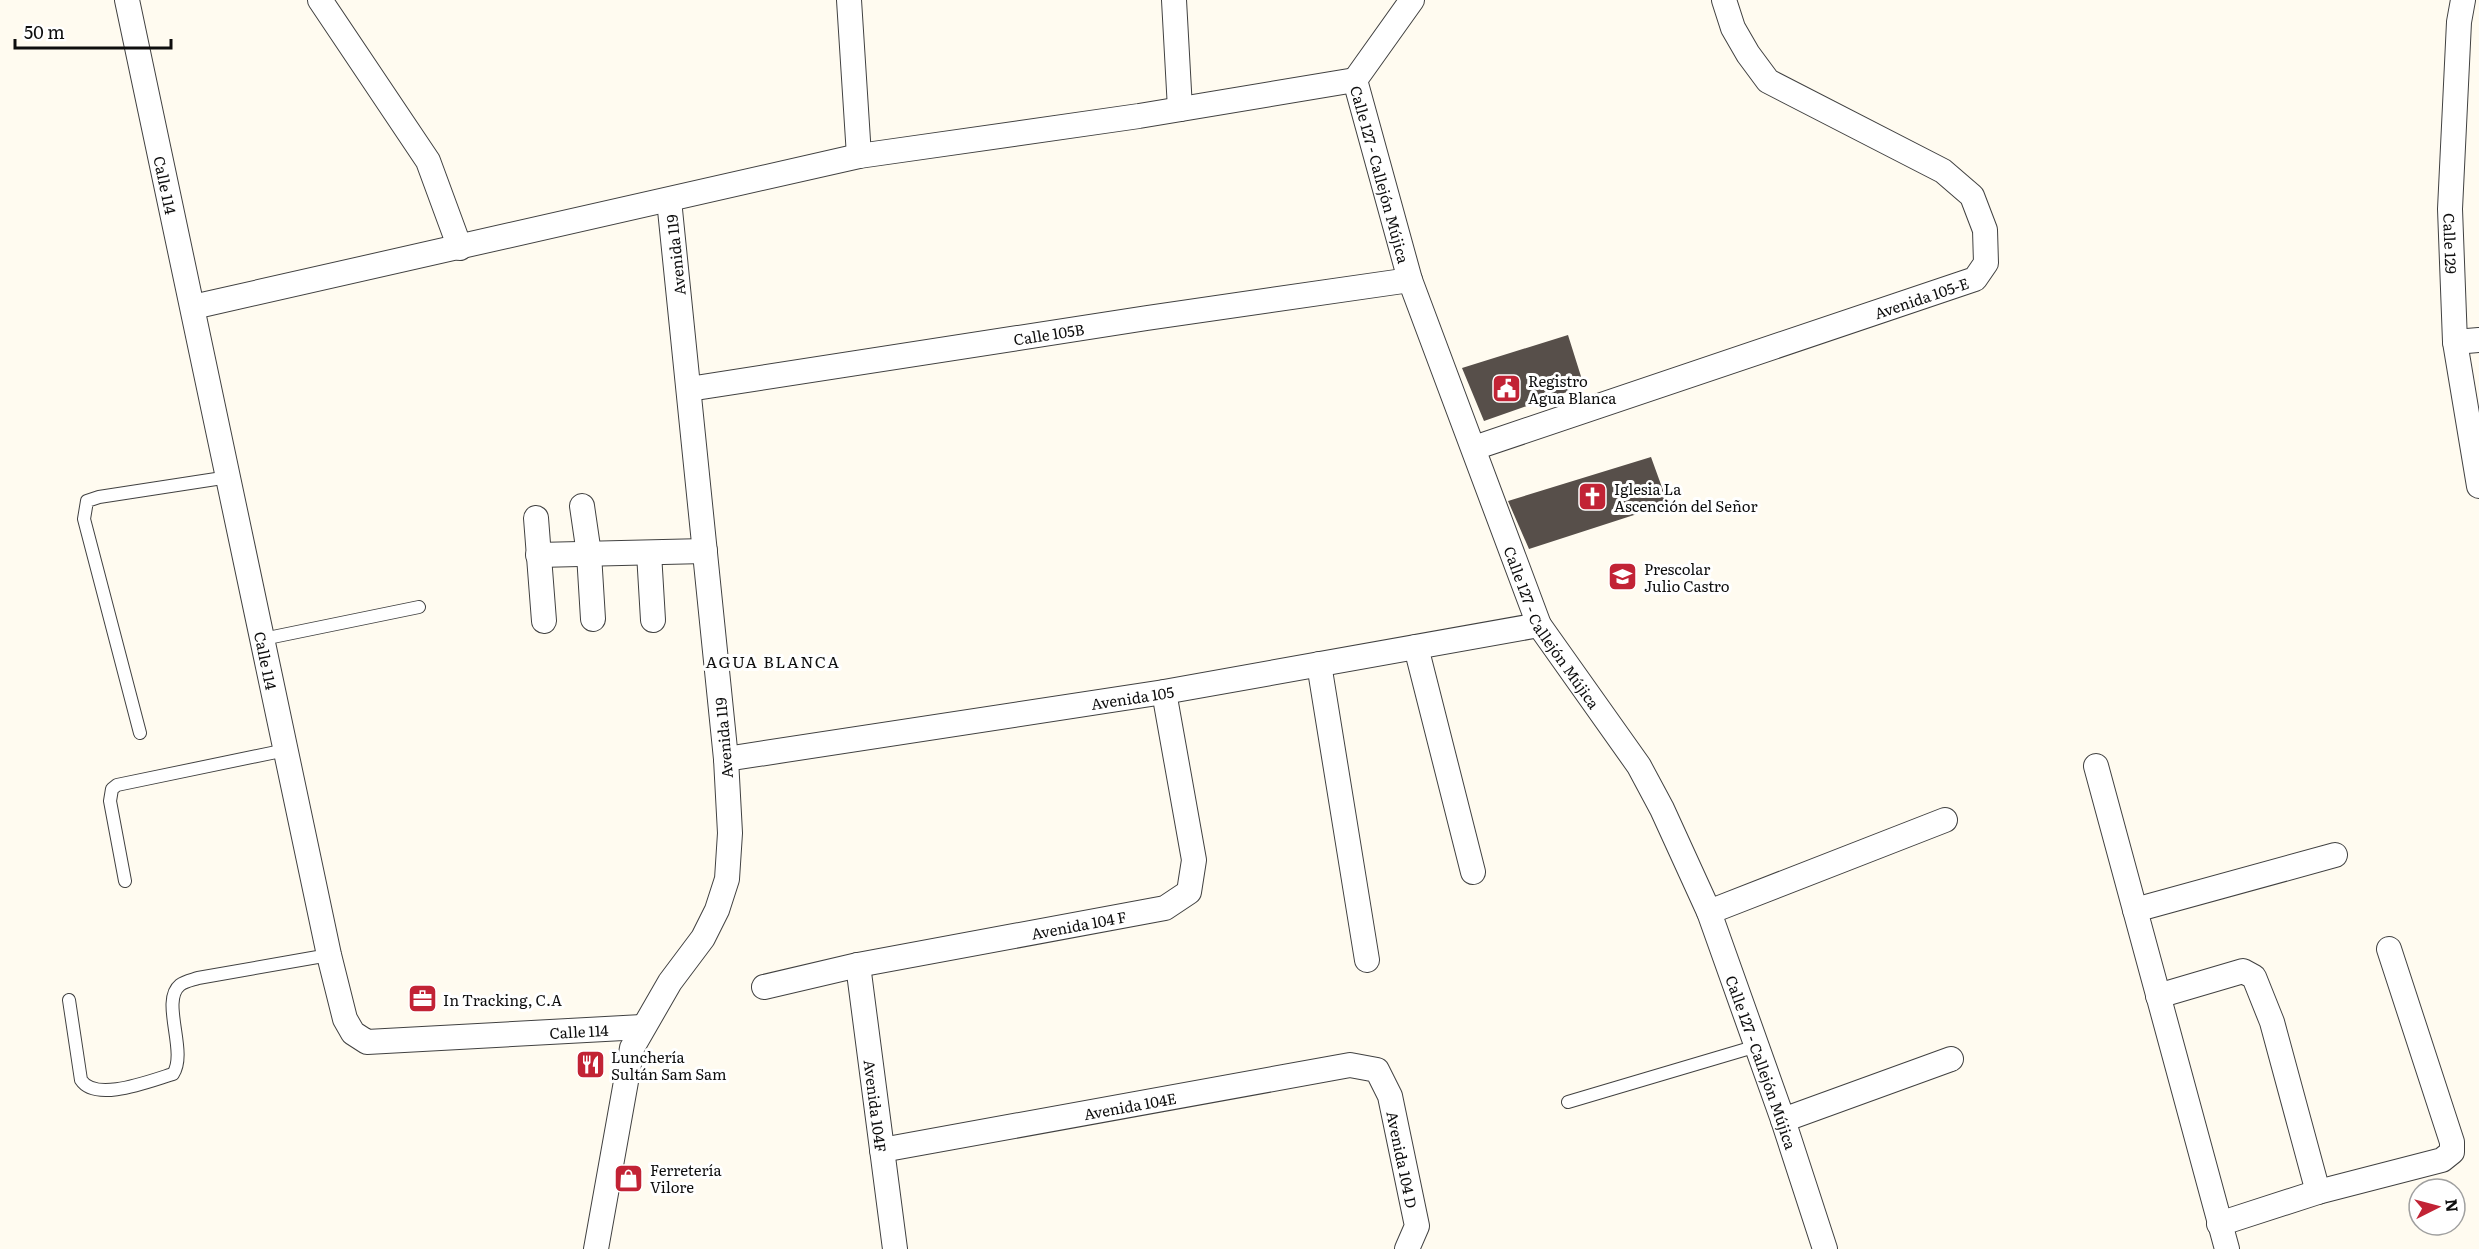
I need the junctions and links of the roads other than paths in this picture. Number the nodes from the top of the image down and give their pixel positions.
1 (127, 0) edge
2 (320, 0) edge
3 (849, 0) edge
4 (1174, 0) edge
5 (1412, 0) edge
6 (1724, 0) edge
7 (2463, 0) edge
8 (1355, 80) junction
9 (1180, 109) junction
10 (859, 156) junction
11 (669, 200) junction
12 (460, 248) junction
13 (1410, 280) junction
14 (193, 307) junction
15 (2479, 340) edge
16 (2455, 342) junction
17 (690, 389) junction
18 (1474, 448) junction
19 (229, 477) junction
20 (2479, 486) edge
21 (582, 506) dead end
22 (536, 518) dead end
23 (705, 551) junction
24 (650, 553) junction
25 (589, 554) junction
26 (538, 555) junction
27 (419, 607) dead end
28 (593, 619) dead end
29 (653, 620) dead end
30 (544, 621) dead end
31 (1539, 625) junction
32 (263, 639) junction
33 (1416, 646) junction
34 (1319, 664) junction
35 (1164, 692) junction
36 (140, 733) dead end
37 (286, 750) junction
38 (726, 759) junction
39 (2096, 766) dead end
40 (1946, 820) dead end
41 (2335, 855) dead end
42 (1473, 872) dead end
43 (125, 881) dead end
44 (2135, 909) junction
45 (1709, 912) junction
46 (2389, 949) dead end
47 (329, 955) junction
48 (1367, 960) dead end
49 (858, 965) junction
50 (765, 987) dead end
51 (2158, 996) junction
52 (69, 1000) dead end
53 (642, 1027) junction
54 (1757, 1046) junction
55 (1951, 1059) dead end
56 (1377, 1070) joint
57 (1568, 1102) dead end
58 (1783, 1120) junction
59 (882, 1150) junction
60 (2318, 1192) junction
61 (2220, 1224) junction
62 (597, 1249) edge
63 (895, 1249) edge
64 (1407, 1249) edge
65 (1825, 1249) edge
66 (2227, 1249) edge

1 - 14 street, Calle 114
2 - 12 street
3 - 10 street
4 - 9 street
5 - 8 street, Calle 127 - Callejón Mújica
6 - 18 street, Avenida 105-E
7 - 16 street, Calle 129
8 - 9 street
8 - 13 street, Calle 127 - Callejón Mújica
9 - 10 street
10 - 11 street
11 - 12 street
11 - 17 street, Avenida 119
12 - 14 street
13 - 17 street, Calle 105B
13 - 18 street, Calle 127 - Callejón Mújica
14 - 19 street, Calle 114
15 - 16 street
16 - 20 street, Calle 129
17 - 23 street, Avenida 119
18 - 31 street, Calle 127 - Callejón Mújica
19 - 32 street, Calle 114
19 - 36 lane
21 - 25 street
22 - 26 street
23 - 24 street
23 - 38 street, Avenida 119
24 - 25 street
24 - 29 street
25 - 26 street
25 - 28 street
26 - 30 street
27 - 32 lane
31 - 33 street, Avenida 105
31 - 45 street, Calle 127 - Callejón Mújica
32 - 37 street, Calle 114
33 - 34 street, Avenida 105
33 - 42 street
34 - 35 street, Avenida 105
34 - 48 street
35 - 38 street, Avenida 105
35 - 49 street, Avenida 104 F
37 - 43 lane
37 - 47 street, Calle 114
38 - 53 street, Avenida 119
39 - 44 street
40 - 45 street
41 - 44 street
44 - 51 street
45 - 54 street, Calle 127 - Callejón Mújica
46 - 60 street
47 - 52 lane
47 - 53 street, Calle 114
49 - 50 street, Avenida 104 F
49 - 59 street, Avenida 104F
51 - 60 street
51 - 61 street
53 - 62 street, Avenida 119
54 - 57 lane
54 - 58 street, Calle 127 - Callejón Mújica
55 - 58 street
56 - 59 street, Avenida 104E
56 - 64 street, Avenida 104 D
58 - 65 street, Calle 127 - Callejón Mújica
59 - 63 street, Avenida 104F
60 - 61 street
61 - 66 street

